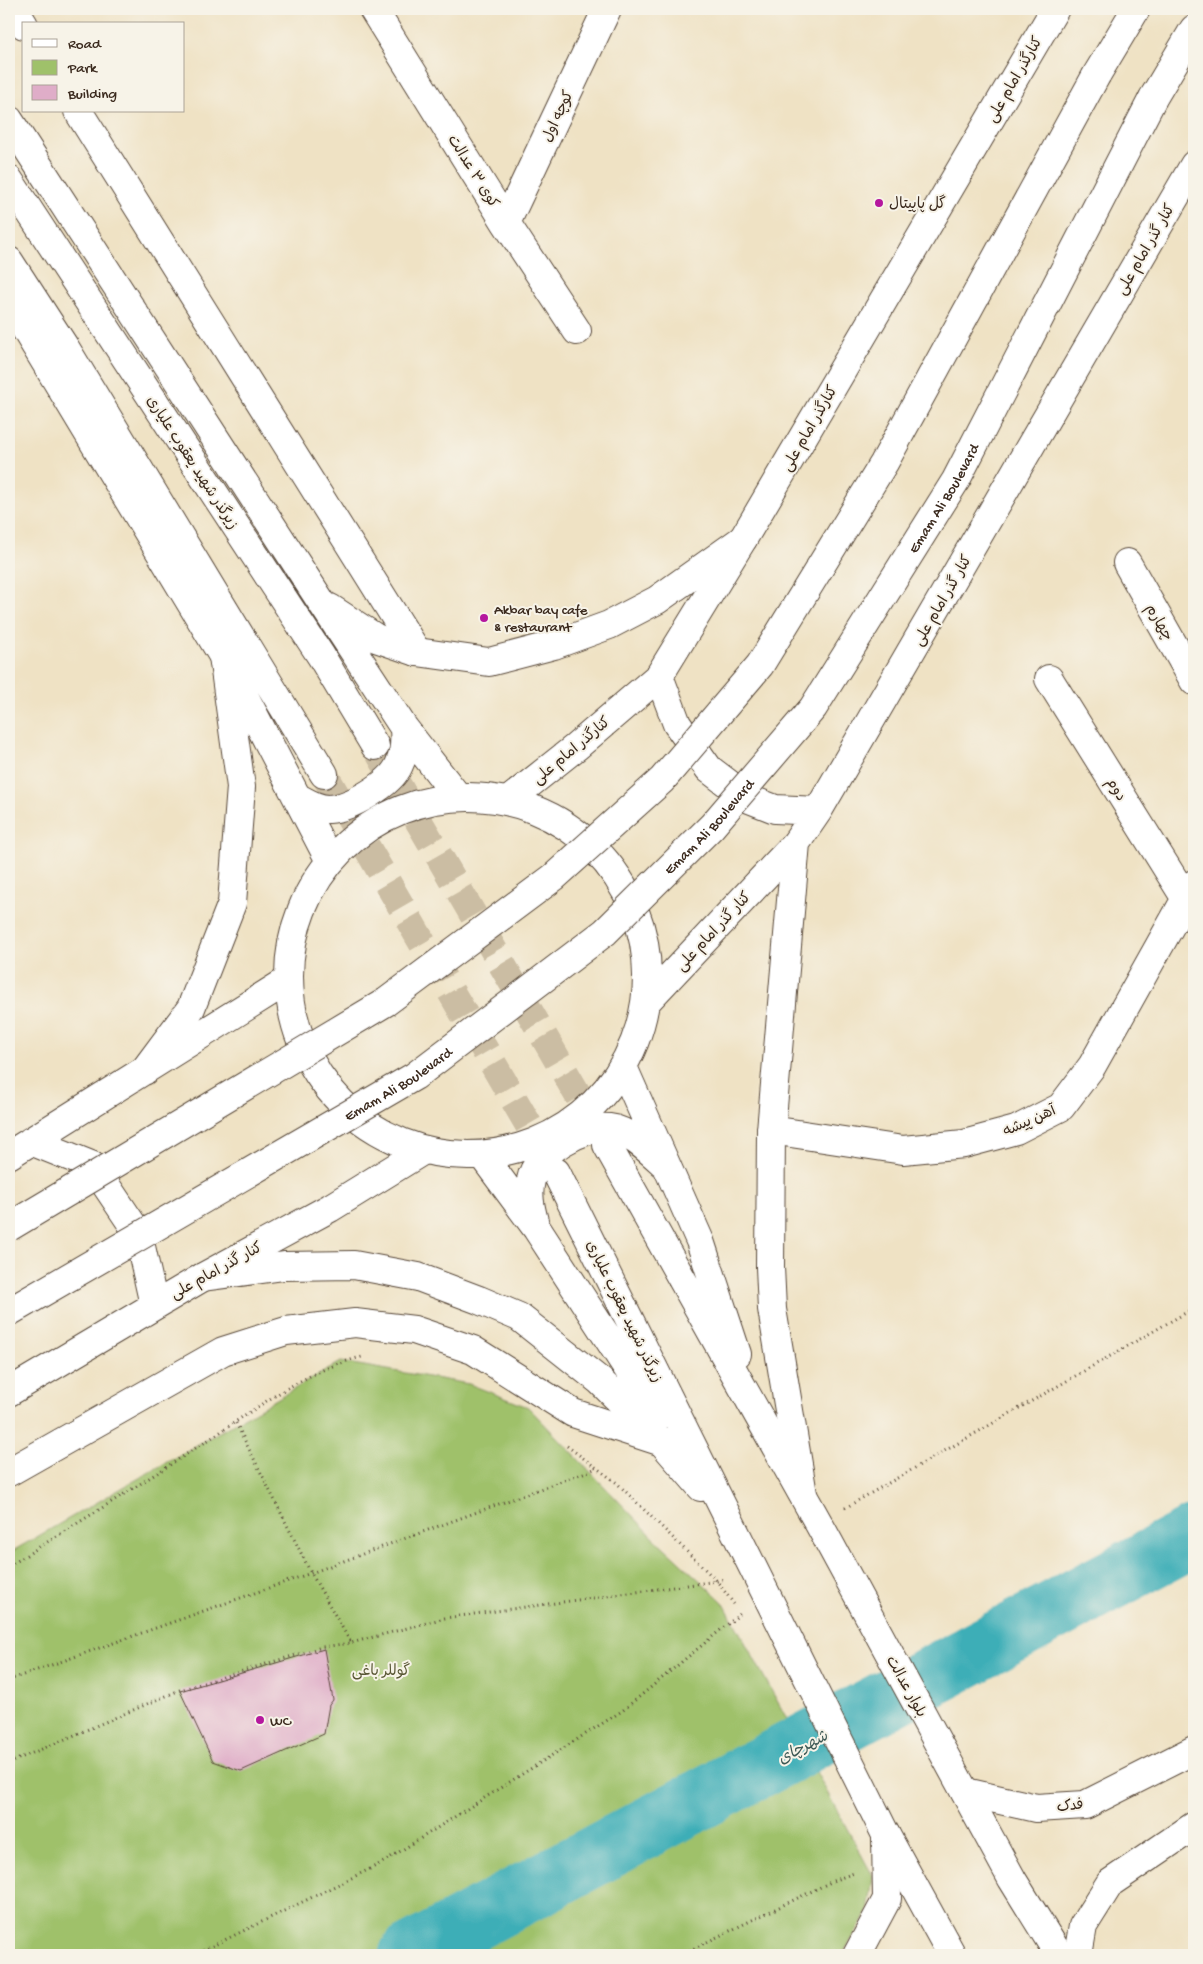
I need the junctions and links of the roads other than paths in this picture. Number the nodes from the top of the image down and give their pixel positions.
1 (14, 9) edge
2 (373, 9) edge
3 (607, 9) edge
4 (1055, 9) edge
5 (1136, 9) edge
6 (22, 22) edge
7 (1194, 29) edge
8 (79, 112) edge
9 (9, 120) edge
10 (1194, 165) edge
11 (9, 180) edge
12 (506, 223) junction
13 (9, 260) edge
14 (9, 302) edge
15 (577, 331) dead end
16 (744, 540) junction
17 (1127, 563) dead end
18 (322, 603) junction
19 (417, 652) junction
20 (222, 655) junction
21 (659, 676) junction
22 (1049, 679) dead end
23 (1194, 681) edge
24 (404, 728) junction
25 (375, 746) tunnel mouth
26 (324, 774) tunnel mouth
27 (297, 797) junction
28 (458, 797) junction
29 (508, 801) junction
30 (818, 812) junction
31 (796, 842) junction
32 (330, 861) junction
33 (1190, 891) edge
34 (287, 981) junction
35 (646, 1002) junction
36 (623, 1067) junction
37 (144, 1071) junction
38 (771, 1130) junction
39 (606, 1145) tunnel mouth
40 (20, 1148) edge
41 (424, 1150) junction
42 (482, 1155) junction
43 (668, 1168) junction
44 (556, 1172) tunnel mouth
45 (9, 1227) edge
46 (536, 1229) junction
47 (203, 1277) junction
48 (154, 1305) junction
49 (9, 1312) edge
50 (9, 1392) edge
51 (758, 1414) junction
52 (662, 1442) junction
53 (694, 1451) junction
54 (9, 1472) edge
55 (804, 1498) junction
56 (727, 1516) junction
57 (1194, 1750) edge
58 (965, 1792) junction
59 (1194, 1826) edge
60 (886, 1835) junction
61 (945, 1953) edge
62 (857, 1955) edge
63 (1059, 1955) edge
64 (1078, 1955) edge

1 - 6 main road
2 - 12 main road, کوی ۳ عدالت
3 - 12 main road, کوچه اول
4 - 16 main road, کنارگذر امام علی
5 - 45 main road, bridge
7 - 49 main road, Emam Ali Boulevard, bridge
8 - 19 main road
9 - 18 main road
10 - 30 main road, کنار گذر امام علی
11 - 25 main road, زیرگذر شهید یعقوب علیاری
12 - 15 main road, کوی ۳ عدالت
13 - 26 main road
14 - 20 main road
16 - 19 main road
16 - 21 main road, کنارگذر امام علی
17 - 23 main road, چهارم
18 - 19 main road
18 - 24 main road
20 - 27 main road
20 - 37 main road
21 - 29 main road, کنارگذر امام علی
21 - 30 main road
22 - 33 main road, دوم
24 - 27 main road
24 - 28 main road
27 - 32 main road
28 - 29 main road
28 - 32 main road
29 - 35 main road
30 - 31 main road, کنار گذر امام علی
31 - 35 main road, کنار گذر امام علی
31 - 38 main road
32 - 34 main road
33 - 38 main road, آهن پیشه
34 - 37 main road
34 - 41 main road
35 - 36 main road
36 - 42 main road
36 - 43 main road
37 - 40 main road
38 - 55 main road
39 - 51 main road
40 - 48 main road
41 - 42 main road
41 - 47 main road, کنار گذر امام علی
42 - 46 main road
43 - 46 main road
43 - 51 main road
44 - 53 main road, زیرگذر شهید یعقوب علیاری
46 - 53 main road
47 - 48 main road, کنار گذر امام علی
47 - 52 main road
48 - 50 main road, کنار گذر امام علی
51 - 55 main road, بلوار عدالت
52 - 54 main road
52 - 56 main road
53 - 56 main road
55 - 58 main road, بلوار عدالت
56 - 60 main road
57 - 58 main road, فدک
58 - 63 main road, بلوار عدالت
59 - 64 main road
60 - 61 main road
60 - 62 main road

